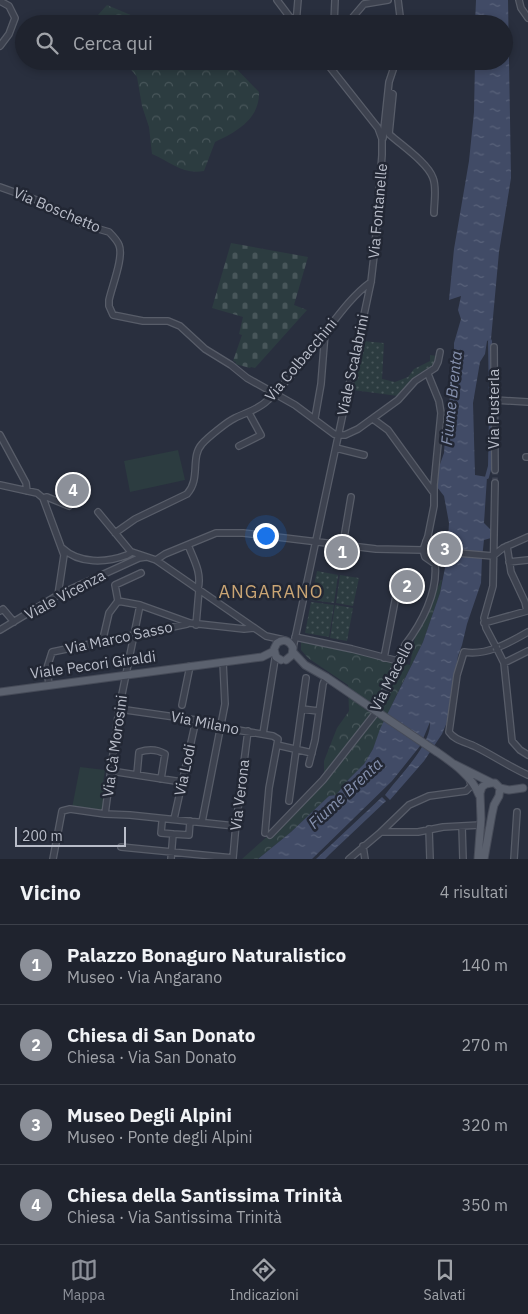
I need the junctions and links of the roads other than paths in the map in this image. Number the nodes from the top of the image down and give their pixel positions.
1 (277, 0) edge
2 (298, 0) edge
3 (335, 0) edge
4 (388, 0) edge
5 (398, 0) edge
6 (519, 0) edge
7 (0, 1) edge
8 (289, 15) edge
9 (297, 15) edge
10 (334, 15) edge
11 (355, 15) edge
12 (400, 15) edge
13 (528, 18) edge
14 (0, 46) edge
15 (332, 70) edge
16 (393, 70) edge
17 (389, 92) junction
18 (384, 117) junction
19 (372, 120) junction
20 (380, 129) junction
21 (0, 187) edge
22 (434, 213) dead end
23 (370, 282) junction
24 (325, 333) junction
25 (494, 347) dead end
26 (440, 352) dead end
27 (428, 374) junction
28 (275, 393) junction
29 (494, 400) junction
30 (528, 402) edge
31 (249, 413) junction
32 (314, 418) junction
33 (372, 420) junction
34 (0, 435) edge
35 (338, 435) junction
36 (238, 446) dead end
37 (336, 448) junction
38 (364, 455) dead end
39 (495, 470) tunnel mouth
40 (495, 484) tunnel mouth
41 (2, 487) edge
42 (23, 490) junction
43 (433, 492) junction
44 (351, 497) dead end
45 (43, 498) junction
46 (69, 506) dead end
47 (98, 512) dead end
48 (115, 533) junction
49 (528, 536) edge
50 (315, 541) junction
51 (426, 542) junction
52 (343, 544) junction
53 (441, 544) dead end
54 (188, 545) junction
55 (507, 546) junction
56 (62, 548) junction
57 (423, 550) junction
58 (129, 553) junction
59 (73, 556) junction
60 (490, 556) junction
61 (148, 557) junction
62 (64, 559) junction
63 (156, 560) junction
64 (528, 560) edge
65 (133, 561) junction
66 (509, 562) junction
67 (141, 573) dead end
68 (400, 575) dead end
69 (199, 590) junction
70 (58, 595) junction
71 (525, 600) edge
72 (118, 601) junction
73 (140, 606) junction
74 (0, 611) edge
75 (527, 611) edge
76 (14, 622) junction
77 (193, 624) junction
78 (484, 624) junction
79 (254, 628) junction
80 (0, 630) edge
81 (528, 632) edge
82 (134, 635) junction
83 (266, 636) junction
84 (102, 643) junction
85 (292, 643) junction
86 (274, 649) junction
87 (528, 651) edge
88 (262, 657) junction
89 (384, 658) junction
90 (281, 660) junction
91 (398, 661) junction
92 (223, 662) junction
93 (504, 663) junction
94 (304, 664) junction
95 (190, 666) junction
96 (126, 675) junction
97 (326, 677) junction
98 (306, 678) dead end
99 (49, 685) junction
100 (0, 692) edge
101 (182, 705) dead end
102 (119, 709) junction
103 (302, 709) junction
104 (318, 711) junction
105 (196, 720) junction
106 (220, 727) junction
107 (248, 731) junction
108 (263, 734) junction
109 (279, 746) junction
110 (296, 749) junction
111 (312, 753) junction
112 (528, 755) edge
113 (309, 764) dead end
114 (454, 764) junction
115 (111, 771) junction
116 (461, 771) junction
117 (137, 774) junction
118 (528, 775) edge
119 (162, 778) junction
120 (470, 781) junction
121 (182, 782) junction
122 (497, 786) junction
123 (525, 787) edge
124 (481, 789) junction
125 (480, 798) junction
126 (289, 801) dead end
127 (481, 812) junction
128 (517, 812) dead end
129 (105, 814) junction
130 (492, 814) junction
131 (174, 819) junction
132 (190, 821) junction
133 (162, 822) dead end
134 (202, 822) junction
135 (480, 825) junction
136 (235, 826) junction
137 (462, 826) junction
138 (429, 830) junction
139 (381, 832) junction
140 (173, 834) junction
141 (363, 846) junction
142 (121, 847) dead end
143 (171, 852) junction
144 (233, 858) edge
145 (53, 859) edge
146 (171, 859) edge
147 (349, 859) edge
148 (365, 859) edge
149 (430, 859) edge
150 (463, 859) edge
151 (478, 859) edge
152 (484, 859) edge
153 (514, 859) edge

1 - 8 street
2 - 9 street
3 - 10 street
4 - 11 street
5 - 12 street
6 - 13 street
7 - 14 street
15 - 19 street, Via Fontanelle
16 - 17 street
17 - 18 street
17 - 22 street
18 - 19 street
18 - 20 street
19 - 20 street, Via Fontanelle
20 - 23 street, Via Fontanelle
21 - 28 street, Via Boschetto
23 - 24 street, Via Colbacchini
23 - 35 street, Viale Scalabrini
24 - 28 street, Via Colbacchini
24 - 32 street
25 - 29 street, Via Pusterla
26 - 27 street
27 - 33 street
27 - 43 street
28 - 31 street, Via Colbacchini
28 - 32 street
29 - 30 street
29 - 39 street, Via Pusterla
31 - 36 street
31 - 48 street, Via Colbacchini
32 - 35 street
33 - 35 street
33 - 43 street
34 - 42 street
35 - 37 street, Viale Scalabrini
37 - 38 street
37 - 50 street, Viale Scalabrini
40 - 60 street
41 - 42 street
42 - 45 street
43 - 51 street
44 - 52 street
45 - 46 street
45 - 56 street
47 - 48 street
48 - 58 street
49 - 55 street
50 - 52 street
50 - 54 street
50 - 85 street, Viale Scalabrini
51 - 53 street
51 - 57 street
52 - 57 street
54 - 63 street
54 - 69 street
55 - 60 street
55 - 66 street
56 - 59 street
56 - 62 street
57 - 60 street
57 - 91 street, Via Macello
58 - 59 street
58 - 61 street
58 - 65 street
59 - 62 street
60 - 78 street
61 - 63 street
61 - 65 street, Viale Vicenza
62 - 70 street
63 - 69 street
64 - 66 street
65 - 70 street, Viale Vicenza
66 - 71 street
67 - 72 street
68 - 89 street
69 - 77 street
69 - 79 street
70 - 76 street, Viale Vicenza
71 - 75 street
72 - 73 street
72 - 84 street
73 - 77 street
73 - 82 street, Via Cà Morosini
74 - 76 street
75 - 78 street
76 - 80 street, Viale Vicenza
77 - 79 street, Via Marco Sasso
77 - 82 street, Via Marco Sasso
78 - 93 street
79 - 83 street
81 - 118 street
82 - 84 street, Via Marco Sasso
82 - 96 street, Via Cà Morosini
83 - 85 street
83 - 86 street
84 - 99 street, Via Marco Sasso
85 - 86 main road
85 - 89 street
85 - 90 main road
85 - 94 main road
86 - 88 main road, Viale Pecori Giraldi
86 - 90 main road
87 - 93 street
88 - 90 main road, Viale Pecori Giraldi
88 - 92 main road, Viale Pecori Giraldi
89 - 91 street
90 - 94 main road, Viale Pecori Giraldi
90 - 108 street
91 - 109 street, Via Macello
92 - 95 main road, Viale Pecori Giraldi
92 - 106 street
93 - 112 street
94 - 97 main road
95 - 96 main road, Viale Pecori Giraldi
95 - 101 street
96 - 99 main road, Viale Pecori Giraldi
96 - 102 street, Via Cà Morosini
97 - 104 street
97 - 114 main road, bridge
98 - 103 street
99 - 100 main road, Viale Pecori Giraldi
102 - 105 street, Via Milano
102 - 115 street, Via Cà Morosini
103 - 104 street
103 - 110 street
104 - 111 street
105 - 106 street, Via Milano
105 - 121 street, Via Lodi
106 - 107 street, Via Milano
106 - 134 street
107 - 108 street, Via Milano
107 - 136 street, Via Verona
108 - 109 street, Via Milano
109 - 110 street
110 - 111 street
110 - 126 street
111 - 113 street
114 - 116 main road
114 - 122 main road
115 - 117 street
115 - 129 street, Via Cà Morosini
116 - 120 main road
116 - 124 main road
117 - 119 street
117 - 119 street
119 - 121 street
120 - 125 main road
120 - 139 street
121 - 131 street, Via Lodi
122 - 123 main road
122 - 124 main road
122 - 130 main road
124 - 125 main road
125 - 127 main road
127 - 130 main road
127 - 135 main road
128 - 153 street
129 - 131 street
129 - 145 street, Via Cà Morosini
130 - 152 main road
131 - 132 street
132 - 134 street
132 - 140 street
133 - 140 street
134 - 136 street
135 - 137 street
135 - 151 main road
136 - 144 street, Via Verona
137 - 138 street
137 - 150 street
138 - 139 street
138 - 149 street
139 - 141 street
140 - 143 street
141 - 147 street
141 - 148 street
142 - 143 street
143 - 144 street
143 - 146 street

